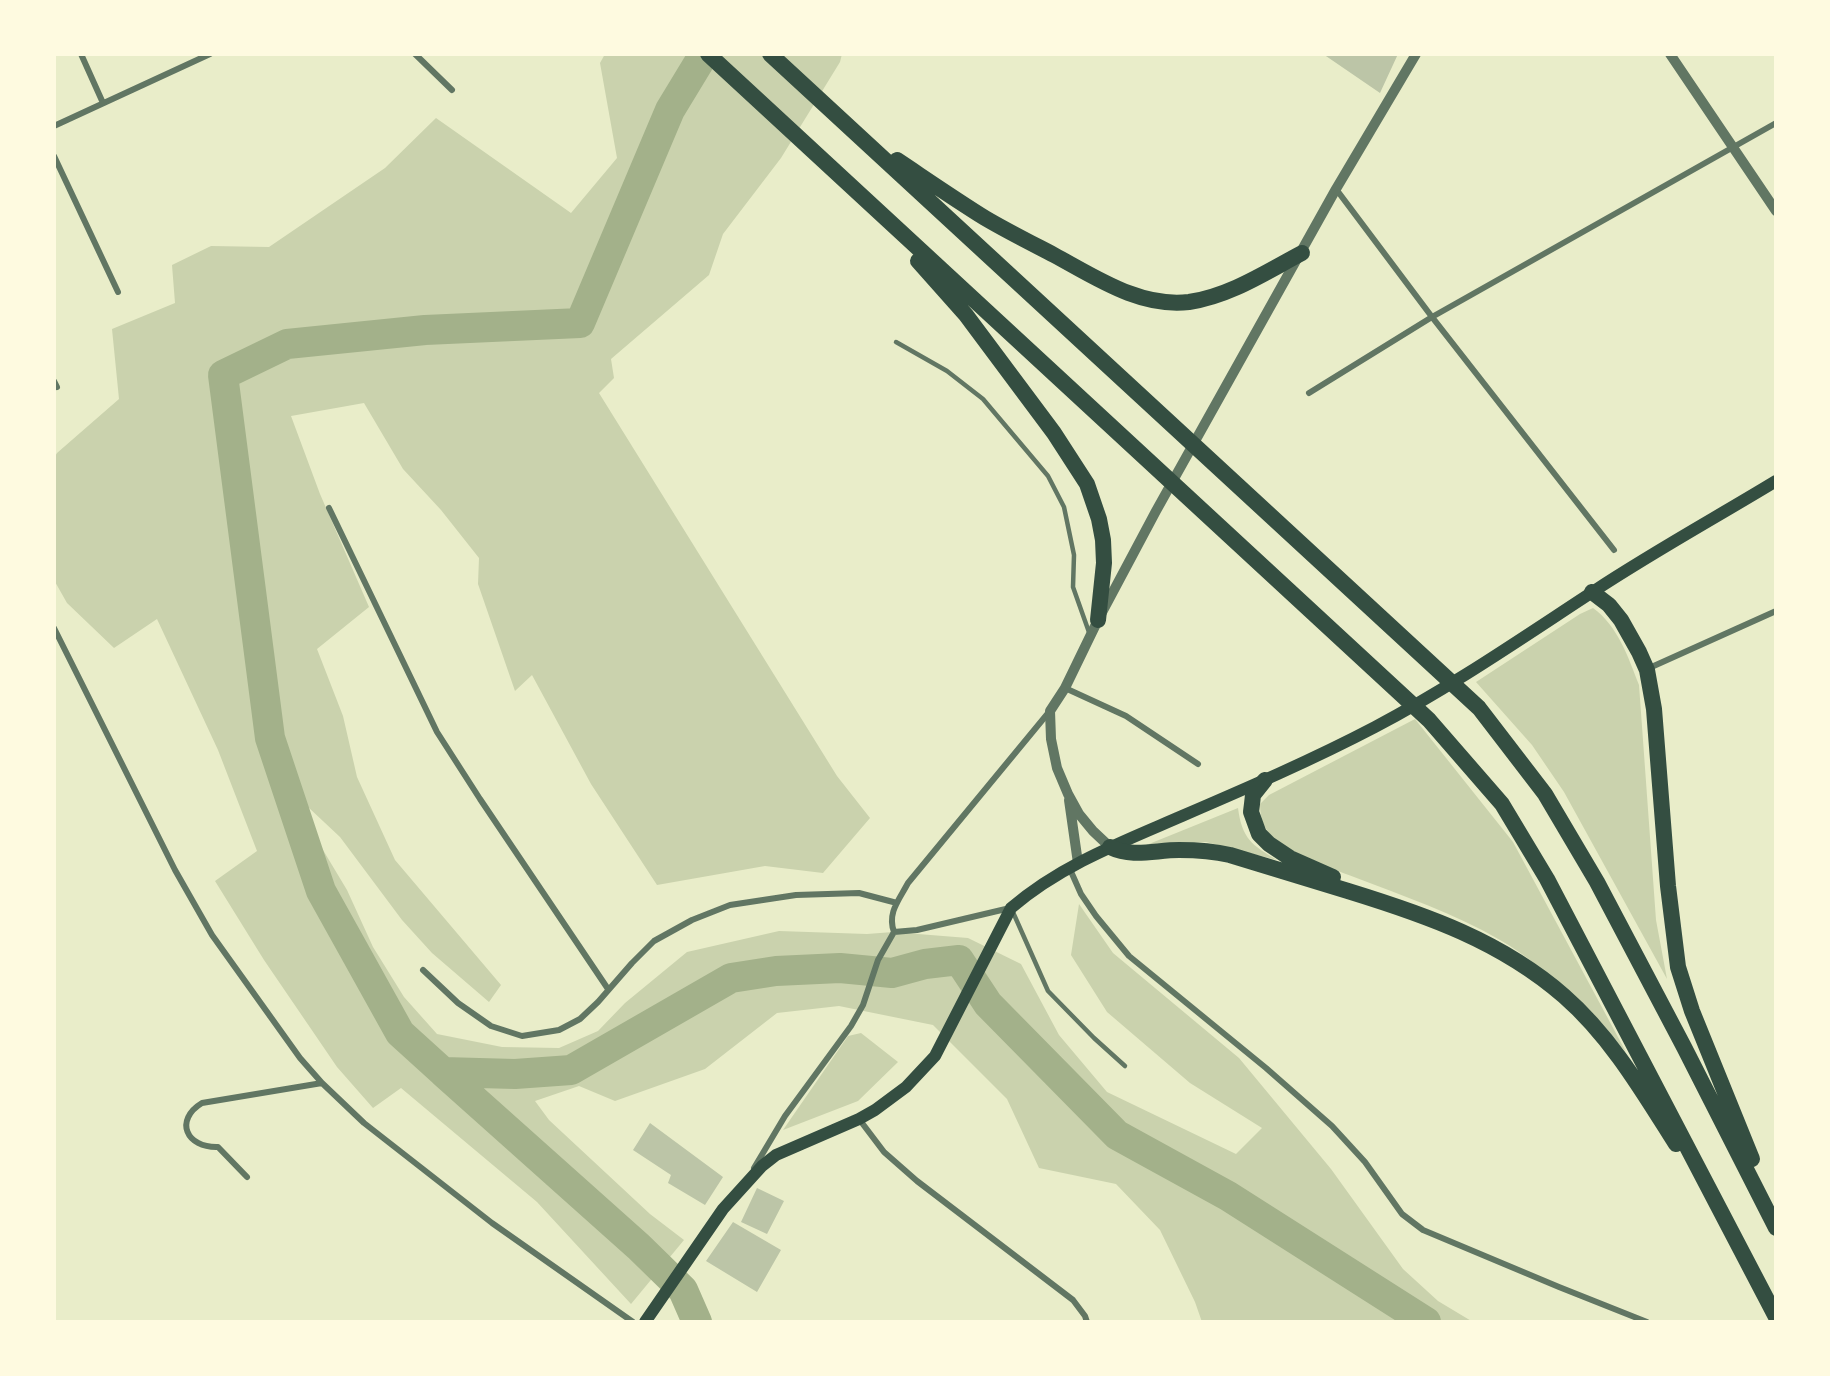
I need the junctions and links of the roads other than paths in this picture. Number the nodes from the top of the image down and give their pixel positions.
1 (81, 54) edge
2 (210, 54) edge
3 (415, 54) edge
4 (708, 54) edge
5 (770, 54) edge
6 (1416, 54) edge
7 (1670, 54) edge
8 (452, 90) dead end
9 (103, 103) junction
10 (1776, 123) edge
11 (54, 126) edge
12 (857, 135) junction
13 (1733, 148) junction
14 (54, 156) edge
15 (853, 189) junction
16 (1336, 189) junction
17 (1776, 211) edge
18 (1302, 253) junction
19 (118, 292) dead end
20 (1432, 317) junction
21 (896, 342) dead end
22 (1309, 393) dead end
23 (1776, 482) edge
24 (329, 508) dead end
25 (1614, 550) dead end
26 (1592, 592) junction
27 (1776, 610) edge
28 (1098, 620) junction
29 (54, 628) edge
30 (1091, 637) junction
31 (1647, 670) junction
32 (1065, 688) junction
33 (1050, 711) junction
34 (1198, 764) dead end
35 (1265, 780) junction
36 (1068, 794) junction
37 (1110, 847) junction
38 (1073, 865) junction
39 (897, 903) junction
40 (1011, 908) junction
41 (1413, 911) junction
42 (893, 934) junction
43 (423, 970) dead end
44 (608, 989) junction
45 (1125, 1066) dead end
46 (322, 1083) junction
47 (859, 1119) junction
48 (247, 1178) dead end
49 (746, 1182) junction
50 (1776, 1218) edge
51 (1776, 1228) edge
52 (1736, 1237) junction
53 (1776, 1317) edge
54 (633, 1322) edge
55 (645, 1322) edge
56 (1087, 1322) edge
57 (1647, 1322) edge

1 - 9 street
2 - 9 street
3 - 8 street
4 - 15 highway
5 - 12 highway
6 - 16 street
7 - 13 street
9 - 11 street
10 - 13 street
12 - 18 highway
12 - 51 highway
13 - 17 street
13 - 20 street
14 - 19 street
15 - 28 highway
15 - 52 highway
16 - 18 street
16 - 20 street
18 - 28 street
20 - 22 street
20 - 25 street
21 - 30 lane
23 - 26 main road
24 - 44 street
26 - 31 highway
26 - 35 main road
27 - 31 street
28 - 30 street
29 - 46 street
30 - 32 street
31 - 50 highway
32 - 33 street
32 - 34 street
33 - 36 street
33 - 39 street
35 - 37 main road
35 - 41 highway
36 - 37 street
36 - 38 street
37 - 38 main road
37 - 41 highway
38 - 40 main road
38 - 57 street
39 - 42 street
39 - 44 street
40 - 42 street
40 - 45 lane
40 - 47 main road
41 - 52 highway
42 - 49 street
43 - 44 street
46 - 48 street
46 - 54 street
47 - 49 main road
47 - 56 street
49 - 55 main road
52 - 53 highway

